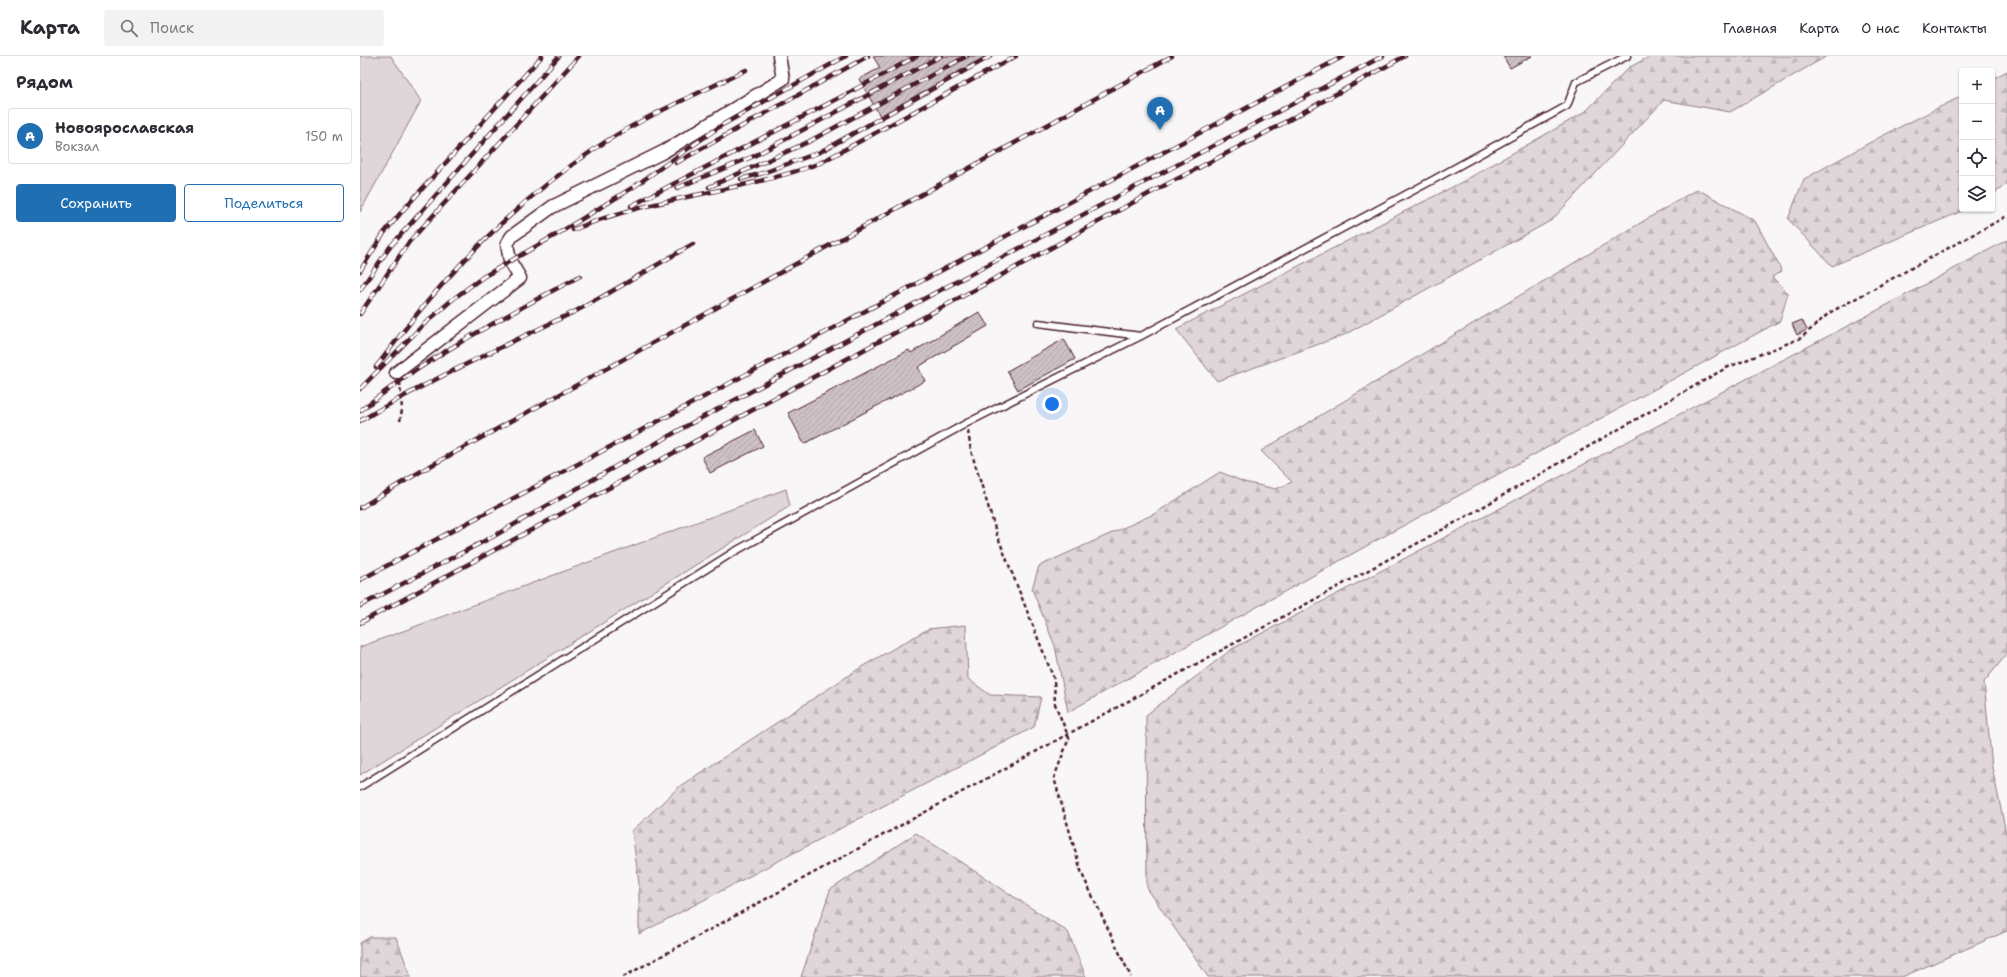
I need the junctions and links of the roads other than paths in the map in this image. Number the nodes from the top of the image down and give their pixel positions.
1 (779, 56) edge
2 (1627, 56) edge
3 (1038, 323) dead end
4 (1141, 336) junction
5 (396, 373) road end
6 (360, 787) edge

1 - 5 street
2 - 4 lane
3 - 4 lane
4 - 6 lane

